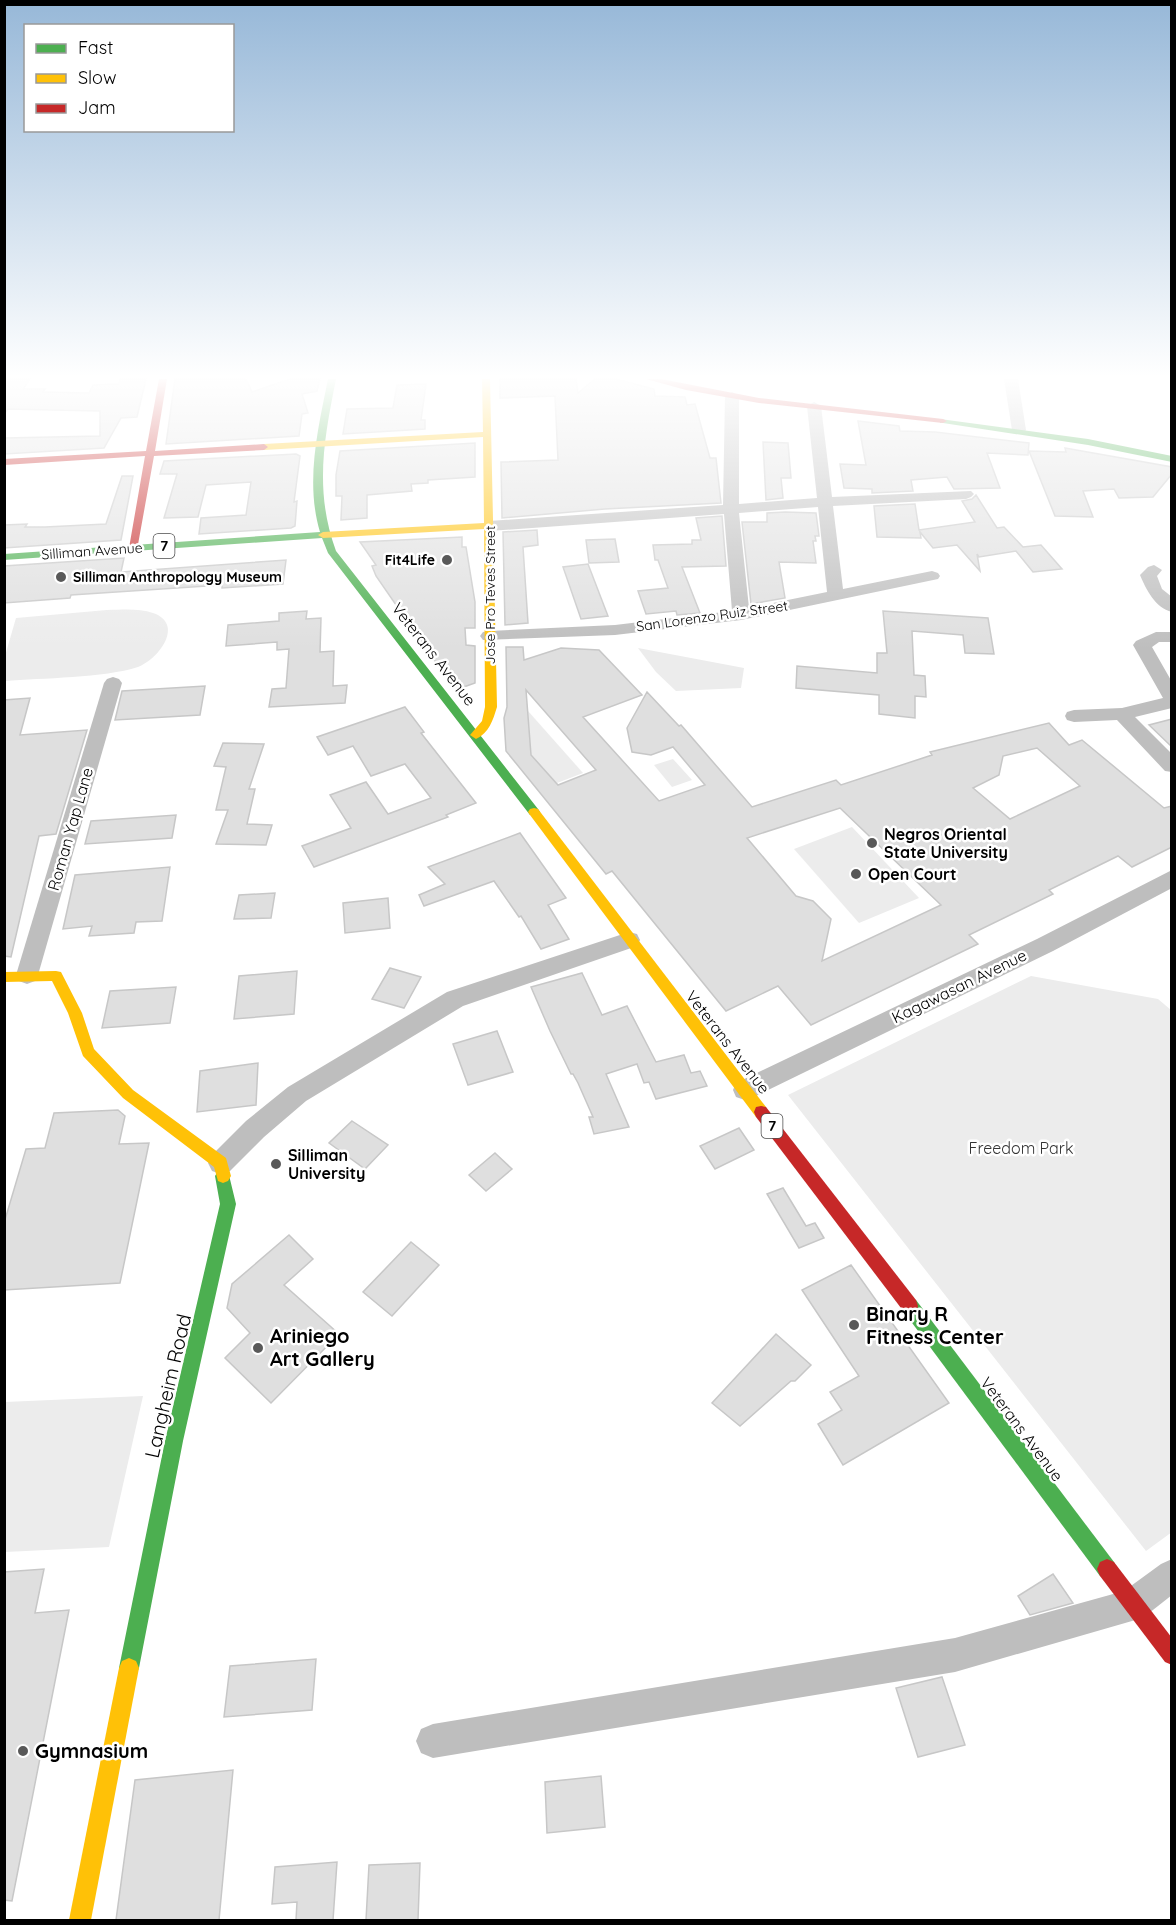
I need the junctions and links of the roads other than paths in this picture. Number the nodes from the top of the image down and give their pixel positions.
1 (147, 469) edge
2 (319, 469) edge
3 (488, 469) edge
4 (731, 469) edge
5 (821, 469) edge
6 (966, 494) dead end
7 (825, 501) junction
8 (731, 510) junction
9 (489, 526) junction
10 (322, 536) junction
11 (134, 548) junction
12 (4, 558) edge
13 (1154, 570) dead end
14 (932, 576) dead end
15 (837, 596) junction
16 (1172, 607) edge
17 (741, 615) junction
18 (489, 636) junction
19 (1172, 637) edge
20 (113, 683) dead end
21 (1172, 700) edge
22 (1122, 714) junction
23 (1074, 716) dead end
24 (476, 735) junction
25 (1172, 766) edge
26 (1172, 878) edge
27 (629, 940) junction
28 (27, 975) junction
29 (4, 977) edge
30 (745, 1090) junction
31 (221, 1163) junction
32 (1172, 1575) edge
33 (1132, 1605) junction
34 (1172, 1655) edge
35 (433, 1742) dead end
36 (80, 1920) edge

1 - 11 street
2 - 10 street, 7
3 - 9 street, Jose Pro Teves Street
4 - 8 street
5 - 7 street
6 - 7 street
7 - 8 street
7 - 15 street
8 - 9 street
8 - 17 street
9 - 10 street, Silliman Avenue
9 - 18 street, Jose Pro Teves Street
10 - 11 street, Silliman Avenue / 7
10 - 24 street, Veterans Avenue / 7
11 - 12 street, Silliman Avenue / 7
13 - 16 street
14 - 15 street, San Lorenzo Ruiz Street
15 - 17 street, San Lorenzo Ruiz Street
17 - 18 street, San Lorenzo Ruiz Street
18 - 24 street, Jose Pro Teves Street
19 - 21 street
20 - 28 street, Roman Yap Lane
21 - 22 street
22 - 23 street
22 - 25 street
24 - 27 street, Veterans Avenue / 7
26 - 30 street, Kagawasan Avenue
27 - 30 street, Veterans Avenue / 7
27 - 31 street
28 - 29 street
28 - 31 street
30 - 33 street, Veterans Avenue / 7
31 - 36 street, Langheim Road
32 - 33 street
33 - 34 street, Veterans Avenue / 7
33 - 35 street

